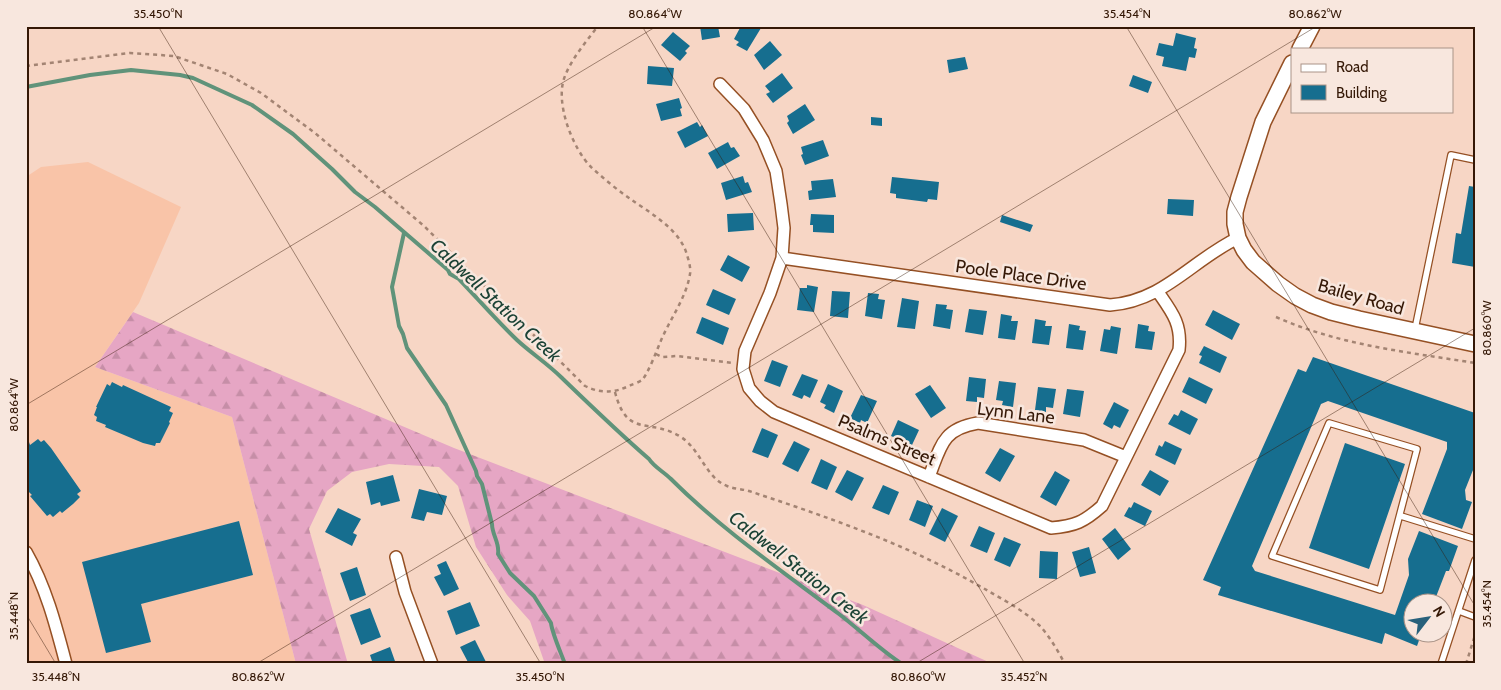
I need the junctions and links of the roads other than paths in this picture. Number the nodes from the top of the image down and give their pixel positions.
1 (1312, 26) edge
2 (1301, 48) edge
3 (1291, 65) edge
4 (720, 84) dead end
5 (1475, 160) edge
6 (1238, 238) junction
7 (782, 258) junction
8 (1158, 292) junction
9 (1414, 331) junction
10 (1475, 344) edge
11 (1126, 457) junction
12 (929, 477) junction
13 (1401, 516) junction
14 (1475, 539) edge
15 (26, 552) edge
16 (396, 557) dead end
17 (1475, 560) edge
18 (1459, 611) junction
19 (1475, 617) edge
20 (66, 664) edge
21 (432, 664) edge
22 (1441, 664) edge

1 - 2 street
3 - 6 street, Bailey Road
4 - 7 street, Psalms Street
5 - 9 lane
6 - 8 street, Poole Place Drive
6 - 9 street, Bailey Road
7 - 8 street, Poole Place Drive
7 - 12 street, Psalms Street
8 - 11 street, Psalms Street
9 - 10 street, Bailey Road
11 - 12 street, Lynn Lane
11 - 12 street, Psalms Street
13 - 13 lane
13 - 14 lane
15 - 20 street
16 - 21 street
17 - 18 lane
18 - 19 lane
18 - 22 lane

